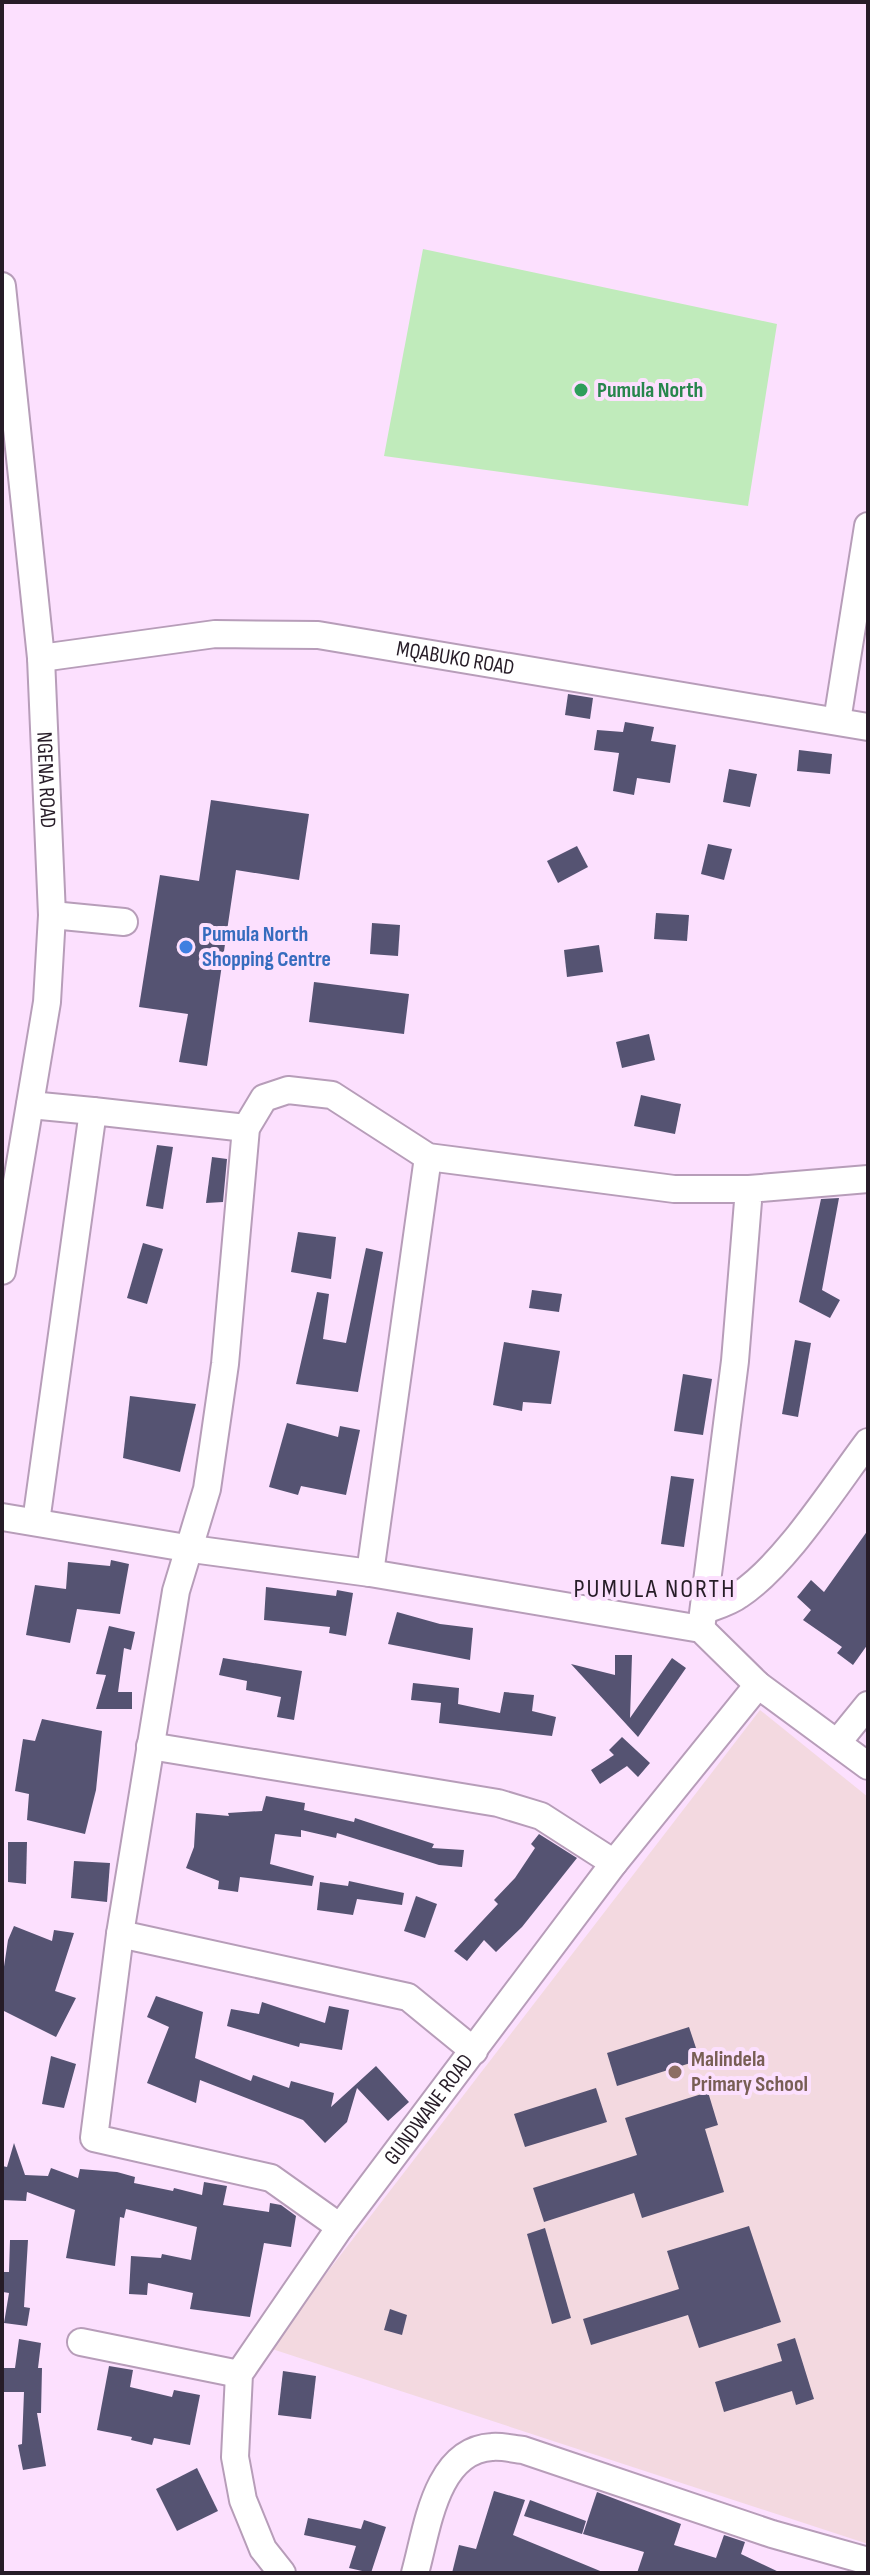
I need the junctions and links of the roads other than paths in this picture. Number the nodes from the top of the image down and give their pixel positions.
1 (2, 286) edge
2 (868, 526) edge
3 (41, 658) junction
4 (837, 721) junction
5 (868, 727) edge
6 (52, 915) junction
7 (124, 922) dead end
8 (30, 1105) junction
9 (93, 1111) junction
10 (246, 1128) junction
11 (428, 1157) junction
12 (868, 1179) edge
13 (749, 1189) junction
14 (7, 1215) edge
15 (2, 1271) edge
16 (868, 1442) edge
17 (2, 1517) edge
18 (36, 1522) junction
19 (192, 1549) junction
20 (370, 1573) junction
21 (703, 1620) junction
22 (758, 1685) junction
23 (868, 1705) edge
24 (837, 1743) junction
25 (150, 1746) junction
26 (868, 1766) edge
27 (614, 1863) junction
28 (120, 1934) junction
29 (474, 2051) junction
30 (340, 2227) junction
31 (81, 2342) dead end
32 (239, 2374) junction
33 (868, 2561) edge
34 (282, 2573) edge
35 (415, 2573) edge

1 - 3 street, NGENA ROAD
2 - 4 street
3 - 4 street, MQABUKO ROAD
3 - 6 street, NGENA ROAD
4 - 5 street, MQABUKO ROAD
6 - 7 street
6 - 8 street, NGENA ROAD
8 - 9 street
8 - 14 street, NGENA ROAD
9 - 10 street
9 - 18 street
10 - 11 street
10 - 19 street
11 - 13 street
11 - 20 street
12 - 13 street
13 - 21 street
14 - 15 street, NGENA ROAD
16 - 21 street
17 - 18 street
18 - 19 street
19 - 20 street
19 - 25 street
20 - 21 street
21 - 22 street
22 - 24 street
22 - 27 street, GUNDWANE ROAD
23 - 24 street
24 - 26 street
25 - 27 street
25 - 28 street
27 - 29 street, GUNDWANE ROAD
28 - 29 street
28 - 30 street
29 - 30 street, GUNDWANE ROAD
30 - 32 street, GUNDWANE ROAD
31 - 32 street
32 - 34 street
33 - 35 street

